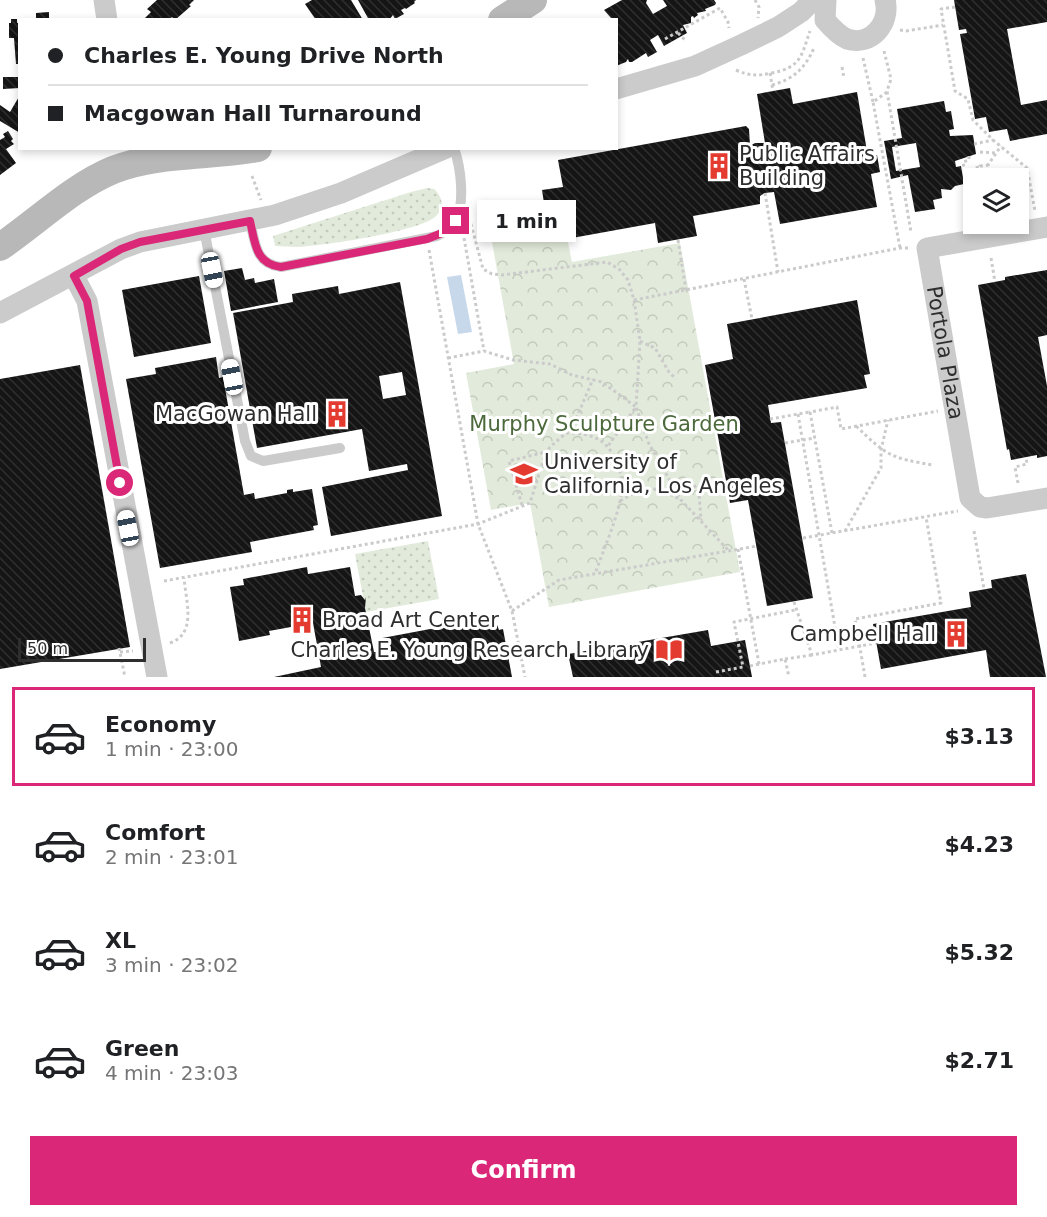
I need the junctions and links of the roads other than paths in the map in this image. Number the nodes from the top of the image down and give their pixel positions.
1 (104, 0) edge
2 (533, 0) edge
3 (813, 0) edge
4 (826, 0) edge
5 (885, 0) edge
6 (107, 18) edge
7 (505, 18) edge
8 (618, 88) edge
9 (248, 150) edge
10 (441, 150) edge
11 (455, 150) edge
12 (141, 155) edge
13 (256, 213) junction
14 (1041, 219) edge
15 (204, 229) junction
16 (0, 247) edge
17 (74, 276) junction
18 (0, 313) edge
19 (340, 448) dead end
20 (1047, 498) edge
21 (157, 677) edge

1 - 6 street
2 - 7 street
3 - 8 street
4 - 5 street
9 - 12 street
10 - 13 street
11 - 13 lane
12 - 16 street
13 - 15 street
14 - 20 street, Portola Plaza
15 - 17 street
15 - 19 lane
17 - 18 street
17 - 21 street

